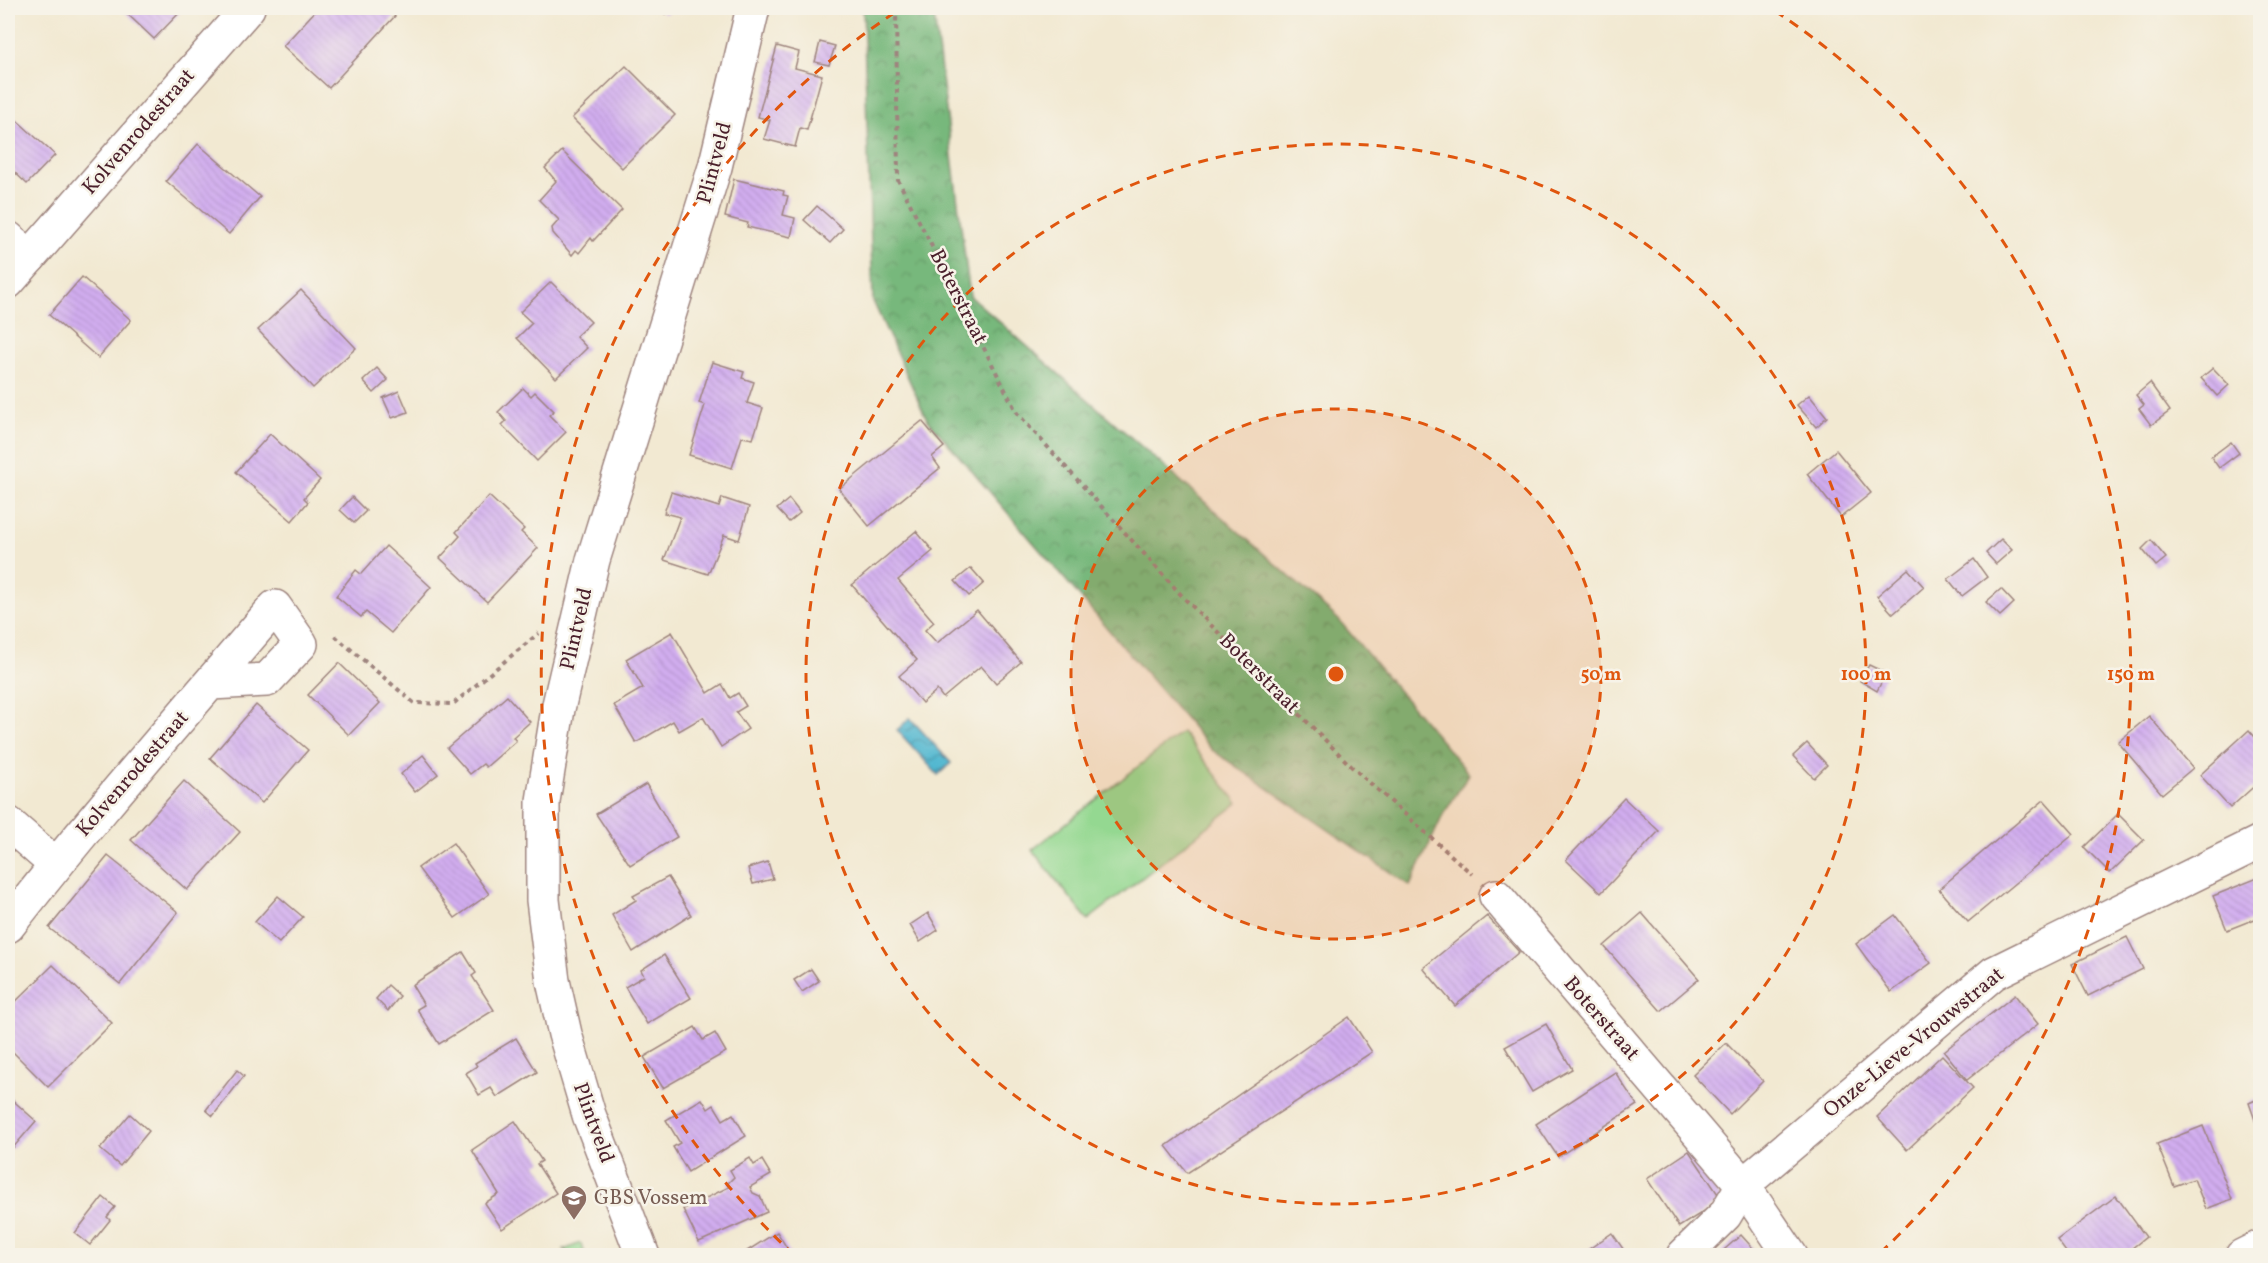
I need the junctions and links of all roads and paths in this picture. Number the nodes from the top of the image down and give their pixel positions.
1 (248, 8) edge
2 (753, 8) edge
3 (896, 8) edge
4 (19, 248) edge
5 (8, 282) edge
6 (584, 602) junction
7 (289, 627) joint
8 (8, 823) edge
9 (2260, 842) edge
10 (55, 864) junction
11 (1496, 896) joint
12 (8, 926) edge
13 (1743, 1185) junction
14 (2260, 1247) edge
15 (643, 1256) edge
16 (1683, 1256) edge
17 (1791, 1256) edge
18 (2242, 1256) edge

1 - 4 street, Kolvenrodestraat
2 - 6 street, Plintveld
3 - 11 path, Boterstraat
4 - 5 street, Kolvenrodestraat
6 - 7 path
6 - 15 street, Plintveld
7 - 10 street, Kolvenrodestraat
8 - 10 street
9 - 13 street, Onze-Lieve-Vrouwstraat
10 - 12 street, Kolvenrodestraat
11 - 13 street, Boterstraat
13 - 16 street, Onze-Lieve-Vrouwstraat
13 - 17 street, Boterstraat
14 - 18 street

